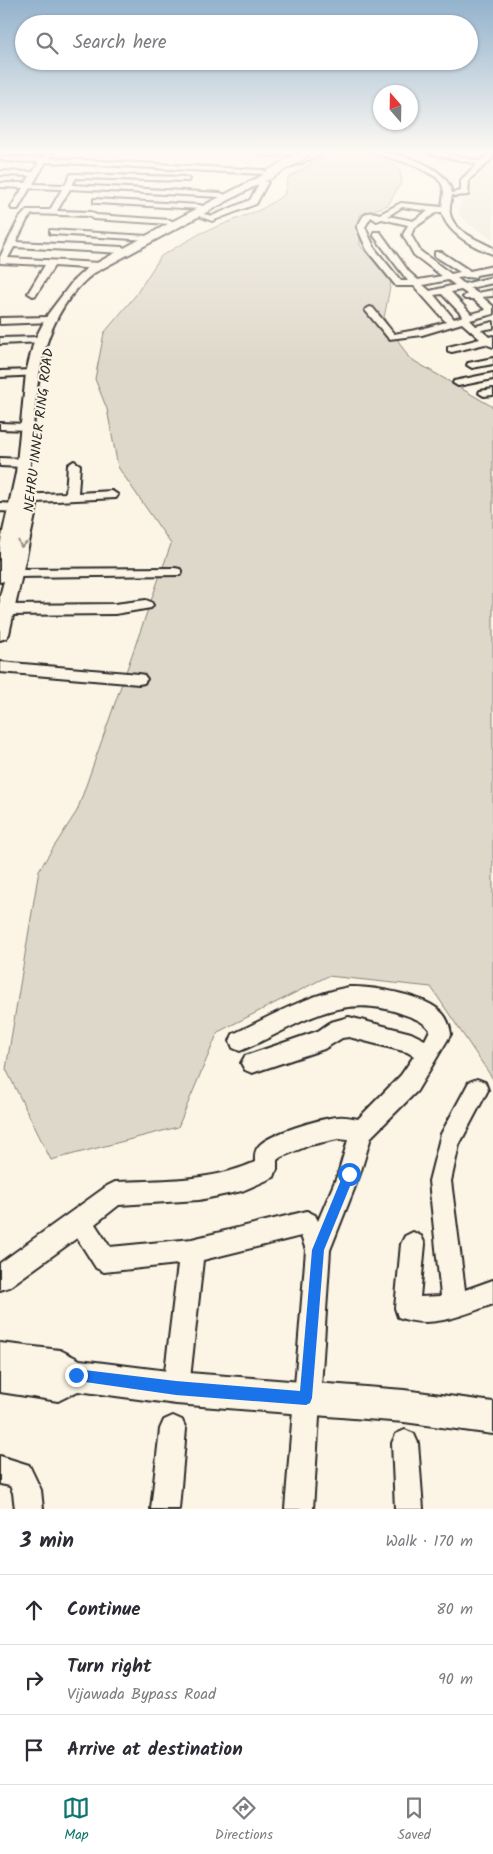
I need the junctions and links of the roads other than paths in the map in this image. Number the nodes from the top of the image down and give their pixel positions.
1 (22, 221) edge
2 (138, 221) edge
3 (177, 221) edge
4 (183, 221) edge
5 (364, 221) edge
6 (382, 221) edge
7 (393, 221) edge
8 (418, 221) edge
9 (450, 221) edge
10 (460, 221) edge
11 (414, 224) junction
12 (170, 225) junction
13 (385, 231) junction
14 (53, 232) dead end
15 (148, 238) junction
16 (11, 244) junction
17 (493, 245) edge
18 (123, 250) junction
19 (493, 251) edge
20 (404, 254) junction
21 (438, 254) dead end
22 (1, 260) edge
23 (474, 262) dead end
24 (51, 263) junction
25 (454, 266) junction
26 (99, 267) junction
27 (436, 268) junction
28 (493, 268) edge
29 (468, 273) junction
30 (406, 274) junction
31 (391, 276) junction
32 (448, 278) junction
33 (493, 280) edge
34 (483, 282) junction
35 (418, 283) junction
36 (462, 287) junction
37 (493, 288) edge
38 (444, 290) junction
39 (33, 293) dead end
40 (493, 293) edge
41 (428, 294) junction
42 (475, 296) junction
43 (453, 300) junction
44 (436, 303) junction
45 (370, 310) dead end
46 (493, 311) edge
47 (466, 318) junction
48 (49, 320) junction
49 (0, 321) edge
50 (452, 323) junction
51 (493, 325) edge
52 (474, 329) junction
53 (40, 340) junction
54 (0, 341) edge
55 (491, 341) edge
56 (452, 349) dead end
57 (493, 361) edge
58 (472, 365) dead end
59 (0, 374) edge
60 (34, 374) junction
61 (493, 376) edge
62 (458, 383) dead end
63 (0, 426) edge
64 (28, 426) junction
65 (0, 462) edge
66 (74, 465) dead end
67 (23, 468) junction
68 (0, 473) edge
69 (112, 495) dead end
70 (72, 496) junction
71 (21, 502) junction
72 (0, 507) edge
73 (4, 571) edge
74 (175, 572) dead end
75 (146, 605) dead end
76 (6, 610) junction
77 (0, 634) edge
78 (0, 667) edge
79 (139, 679) dead end
80 (240, 1041) dead end
81 (428, 1052) junction
82 (252, 1063) dead end
83 (477, 1090) dead end
84 (362, 1131) junction
85 (80, 1220) junction
86 (413, 1244) dead end
87 (318, 1250) junction
88 (192, 1251) junction
89 (0, 1278) edge
90 (493, 1292) edge
91 (454, 1305) junction
92 (0, 1359) edge
93 (76, 1375) junction
94 (0, 1376) edge
95 (176, 1388) junction
96 (306, 1398) junction
97 (493, 1418) edge
98 (173, 1429) dead end
99 (405, 1443) dead end
100 (0, 1470) edge
101 (29, 1509) edge
102 (165, 1509) edge
103 (299, 1509) edge
104 (409, 1509) edge

1 - 16 street
2 - 12 street
3 - 12 main road, bridge
4 - 12 main road
5 - 13 street
6 - 13 street
7 - 13 street
8 - 11 street
9 - 19 street
10 - 17 street
11 - 13 street
11 - 13 street
12 - 15 main road, NEHRU INNER RING ROAD
13 - 20 street
13 - 20 street
13 - 31 street
14 - 15 street
15 - 18 main road, NEHRU INNER RING ROAD
16 - 18 street
16 - 22 street
18 - 26 main road, NEHRU INNER RING ROAD
20 - 27 street
20 - 30 street
21 - 25 street
22 - 24 street
23 - 25 street
24 - 26 street
24 - 39 street
25 - 27 street
25 - 29 street
26 - 48 main road, NEHRU INNER RING ROAD
26 - 71 main road, NEHRU INNER RING ROAD
27 - 30 street
27 - 32 street
28 - 29 street
29 - 32 street
29 - 34 street
30 - 31 street
30 - 35 street
31 - 35 street
32 - 35 street
32 - 36 street
33 - 34 street
34 - 36 street
34 - 37 street
35 - 41 street
36 - 38 street
36 - 42 street
38 - 41 street
38 - 43 street
40 - 42 street
41 - 44 street
42 - 43 street
42 - 46 street
43 - 44 street
43 - 47 street
44 - 50 street
45 - 50 street
46 - 47 street
47 - 50 street
47 - 52 street
48 - 49 street
48 - 53 main road, NEHRU INNER RING ROAD
51 - 52 street
52 - 55 street
53 - 54 street
53 - 60 main road, NEHRU INNER RING ROAD
55 - 56 street
57 - 58 street
59 - 60 street
60 - 64 main road, NEHRU INNER RING ROAD
61 - 62 street
63 - 64 street
64 - 67 main road, NEHRU INNER RING ROAD
65 - 67 street
66 - 70 street
67 - 68 street
67 - 71 main road, NEHRU INNER RING ROAD
69 - 70 street
70 - 71 street
71 - 72 street
71 - 73 main road, NEHRU INNER RING ROAD
73 - 74 street
73 - 76 main road, NEHRU INNER RING ROAD
75 - 76 street
76 - 77 main road, NEHRU INNER RING ROAD
78 - 79 street
80 - 81 street
81 - 82 street
81 - 84 street
83 - 91 street
84 - 85 street
84 - 87 street
85 - 88 street
85 - 89 street
86 - 91 street
87 - 88 street
87 - 96 street
88 - 95 street
90 - 91 street
92 - 93 main road
93 - 94 main road
93 - 95 main road
95 - 96 main road
96 - 97 main road
96 - 103 street
98 - 102 street
99 - 104 street
100 - 101 street

